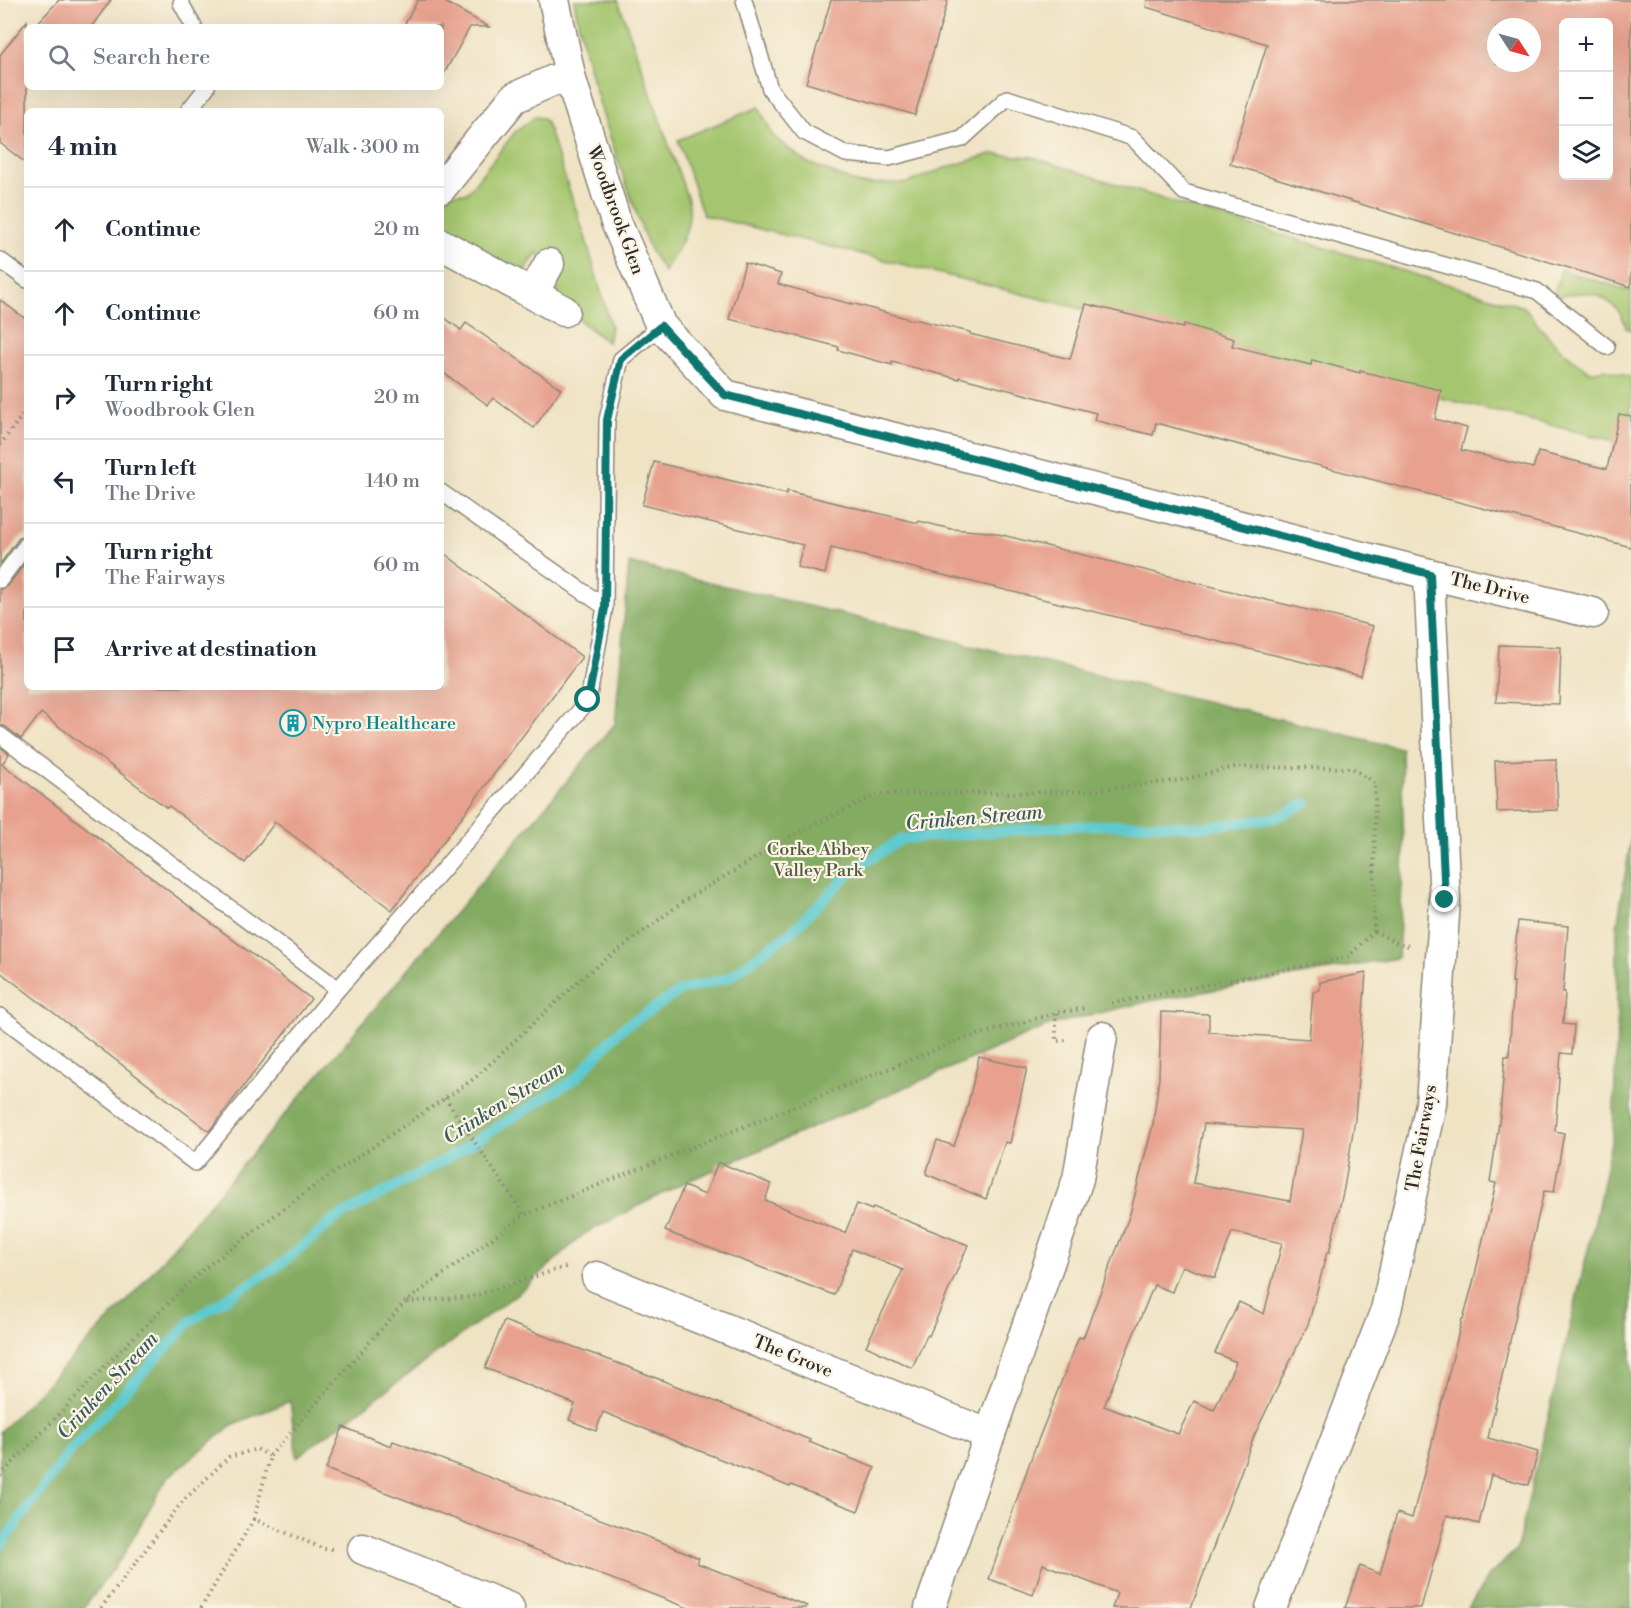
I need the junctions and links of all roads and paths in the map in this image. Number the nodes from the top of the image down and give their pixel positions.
1 (555, 0) edge
2 (744, 0) edge
3 (181, 3) dead end
4 (192, 24) edge
5 (571, 80) junction
6 (205, 90) edge
7 (190, 108) edge
8 (444, 184) edge
9 (444, 246) edge
10 (0, 260) edge
11 (549, 264) dead end
12 (24, 278) edge
13 (534, 293) junction
14 (564, 311) dead end
15 (661, 326) junction
16 (1607, 347) dead end
17 (725, 395) joint
18 (24, 413) edge
19 (0, 445) edge
20 (444, 494) edge
21 (24, 548) edge
22 (1430, 574) junction
23 (0, 580) edge
24 (605, 608) junction
25 (1593, 613) dead end
26 (0, 735) edge
27 (1374, 931) junction
28 (1440, 952) junction
29 (338, 989) junction
30 (1100, 1006) dead end
31 (1089, 1007) dead end
32 (0, 1016) edge
33 (1102, 1037) dead end
34 (445, 1098) junction
35 (524, 1215) junction
36 (597, 1277) joint
37 (405, 1303) junction
38 (990, 1435) junction
39 (270, 1456) junction
40 (0, 1476) edge
41 (254, 1519) junction
42 (363, 1549) joint
43 (102, 1608) edge
44 (201, 1608) edge
45 (509, 1608) edge
46 (930, 1608) edge
47 (1271, 1608) edge

1 - 5 street, Woodbrook Glen
2 - 16 lane
3 - 4 lane
5 - 8 street
5 - 15 street, Woodbrook Glen
6 - 7 lane
9 - 13 street
10 - 12 lane
11 - 13 street
13 - 14 street
15 - 17 street, Woodbrook Glen
15 - 24 lane
17 - 22 street, The Drive
18 - 19 path
20 - 24 lane
21 - 23 lane
22 - 25 street, The Drive
22 - 28 street, The Fairways
24 - 29 lane
26 - 29 lane
27 - 28 path
27 - 30 path
27 - 34 path
28 - 47 street, The Fairways
29 - 32 lane
31 - 35 path
33 - 38 street
34 - 35 path
34 - 40 path
35 - 37 path
36 - 37 path
36 - 38 street, The Grove
37 - 39 path
38 - 46 street
39 - 41 path
39 - 43 path
41 - 42 path
41 - 44 path
42 - 45 street

